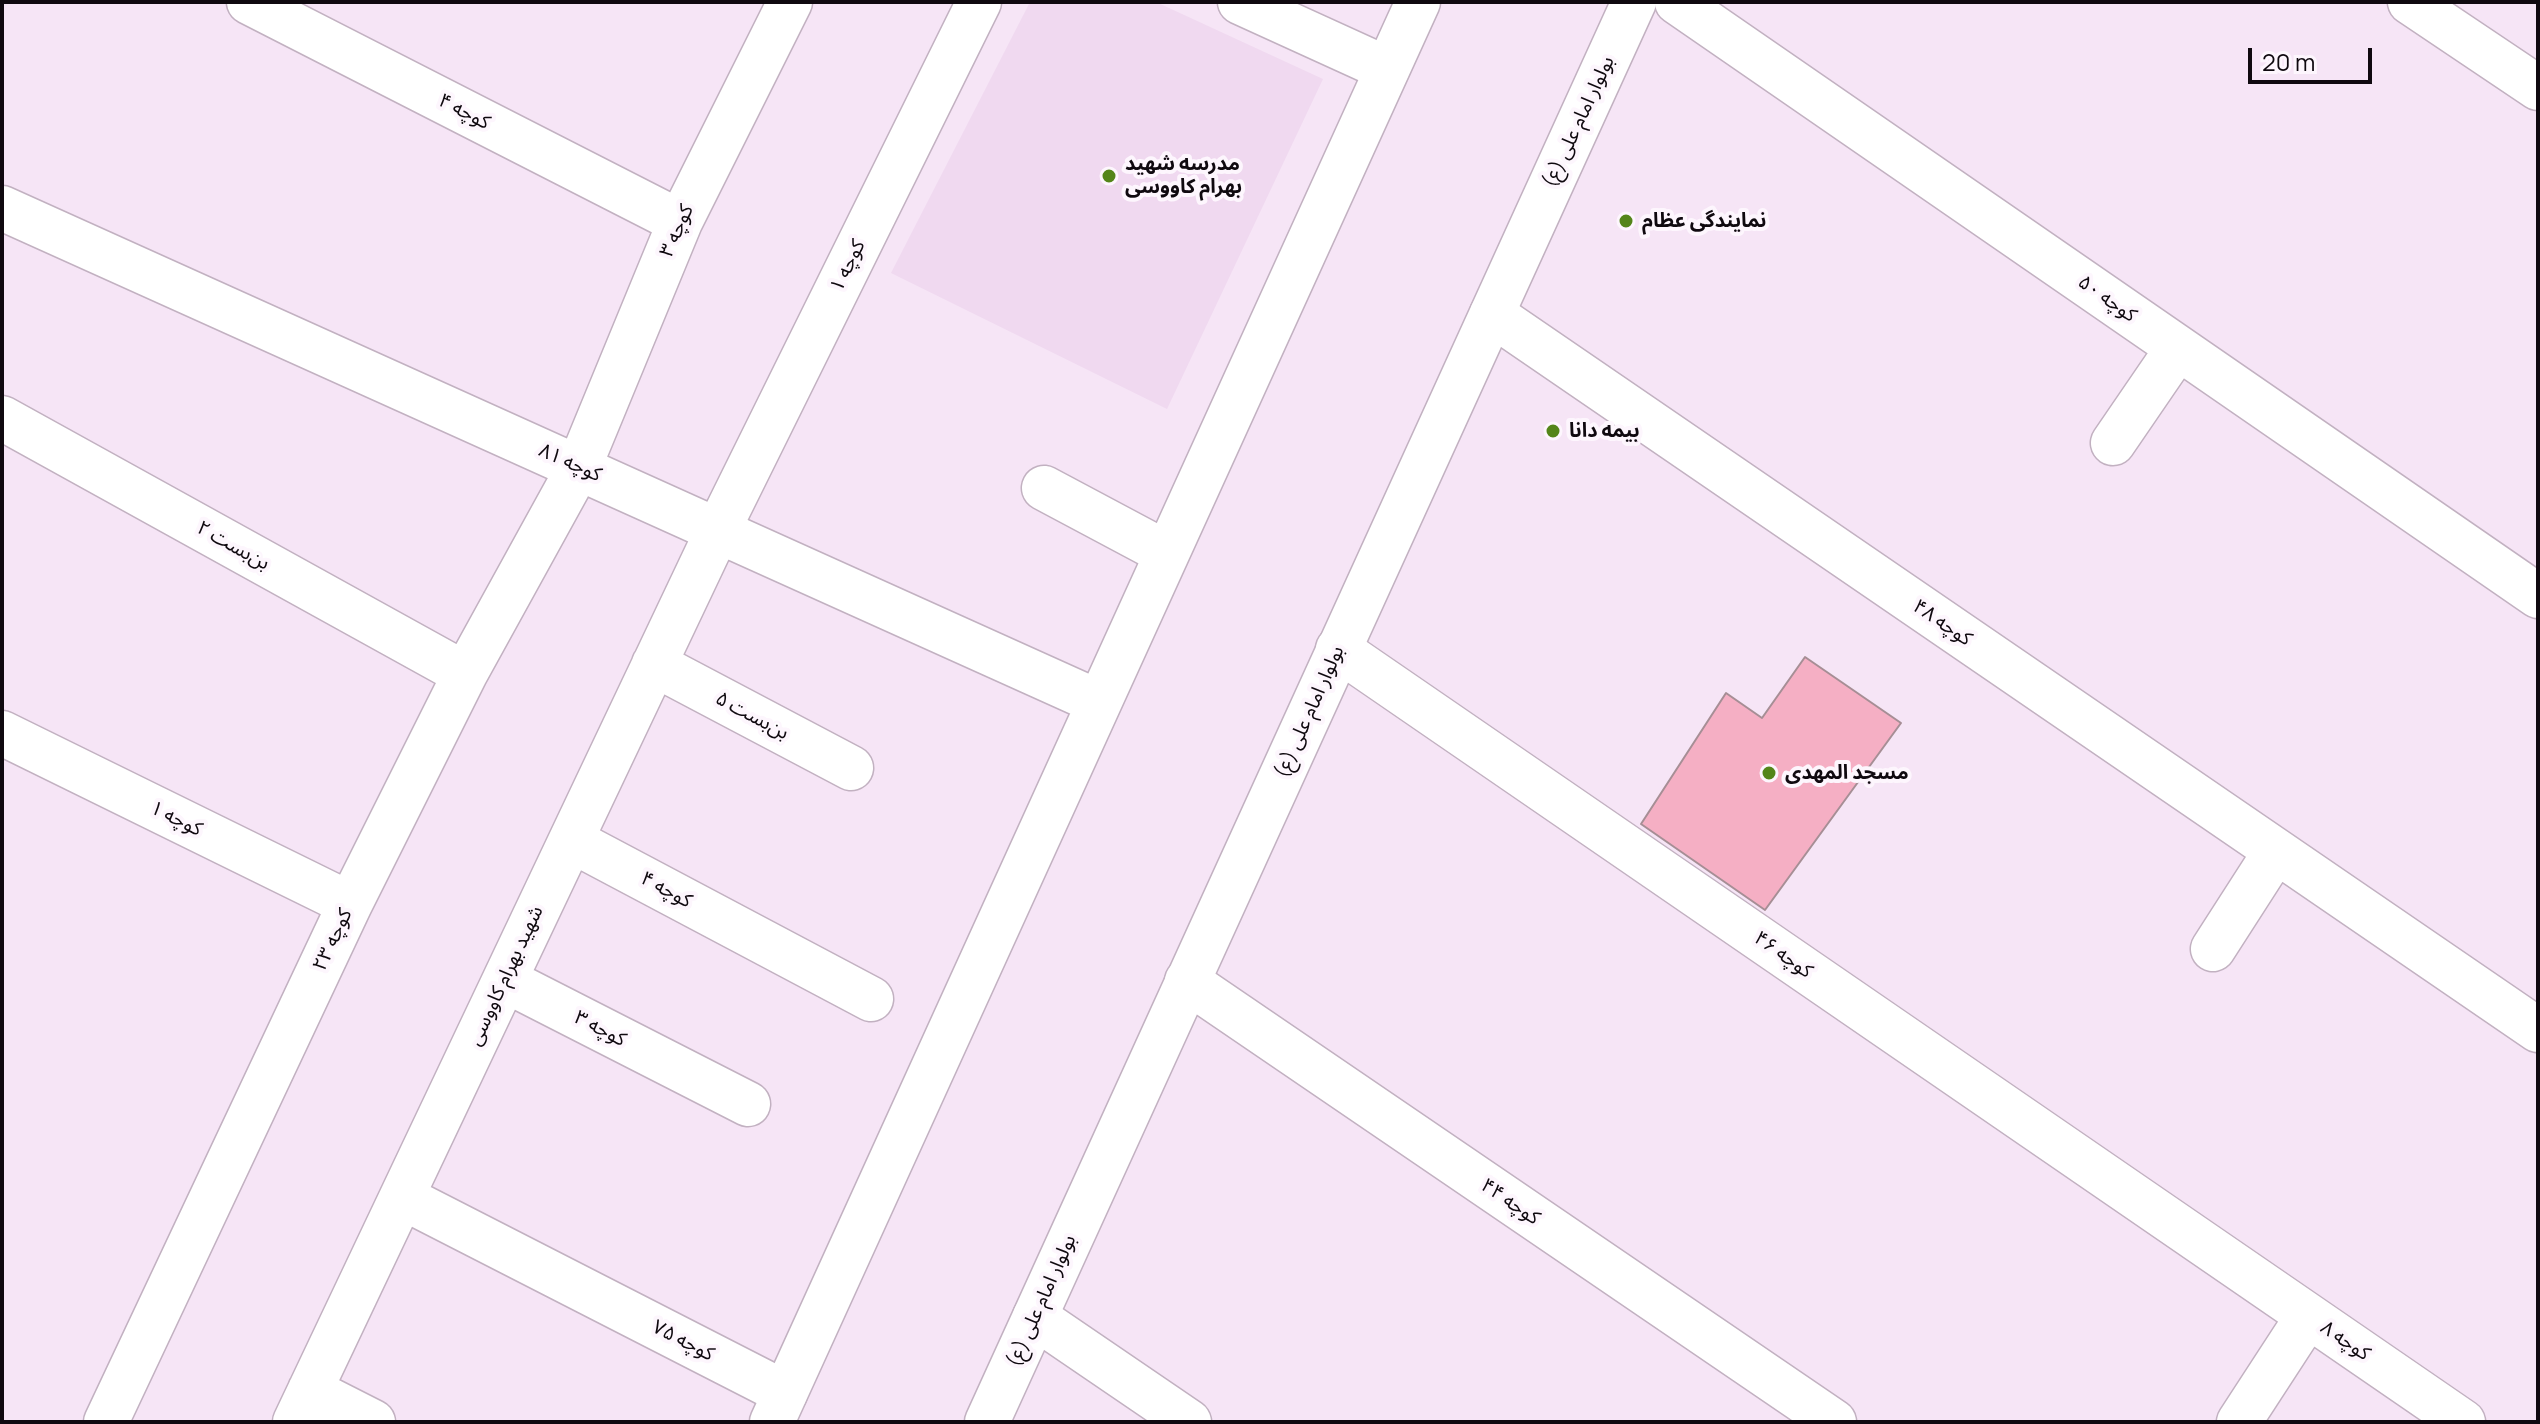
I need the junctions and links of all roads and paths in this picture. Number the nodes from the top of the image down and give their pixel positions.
1 (249, 2) edge
2 (790, 2) edge
3 (979, 2) edge
4 (1240, 2) edge
5 (1418, 2) edge
6 (1634, 2) edge
7 (1677, 2) edge
8 (2410, 2) edge
9 (1387, 69) junction
10 (2538, 88) edge
11 (2, 208) edge
12 (680, 222) junction
13 (1492, 314) junction
14 (2178, 348) junction
15 (2, 418) edge
16 (2113, 443) dead end
17 (579, 467) junction
18 (1044, 488) dead end
19 (718, 530) junction
20 (1166, 553) junction
21 (2538, 596) edge
22 (1338, 649) junction
23 (654, 664) junction
24 (465, 674) junction
25 (1098, 702) junction
26 (2, 733) edge
27 (851, 768) dead end
28 (571, 840) junction
29 (2276, 851) junction
30 (350, 904) junction
31 (2213, 949) dead end
32 (505, 980) junction
33 (1187, 981) junction
34 (871, 999) dead end
35 (2538, 1030) edge
36 (748, 1104) dead end
37 (402, 1197) junction
38 (2228, 1261) joint
39 (2308, 1316) junction
40 (1035, 1317) junction
41 (302, 1406) edge
42 (778, 1408) edge
43 (106, 1422) edge
44 (373, 1422) edge
45 (987, 1422) edge
46 (1189, 1422) edge
47 (1834, 1422) edge
48 (2239, 1422) edge
49 (2463, 1422) edge

1 - 12 street, کوچه ۴
2 - 12 street, کوچه ۳
3 - 19 street, کوچه ۱
4 - 9 street
5 - 9 street
6 - 13 street, بولوار امام علی (ع)
7 - 14 street, کوچه ۵۰
8 - 10 street
9 - 20 street
11 - 17 street, کوچه ۸۱
12 - 17 street, کوچه ۳
13 - 22 street, بولوار امام علی (ع)
13 - 29 street, کوچه ۴۸
14 - 16 street
14 - 21 street, کوچه ۵۰
15 - 24 street, بن‌بست ۲
17 - 19 street, کوچه ۸۱
17 - 24 street, کوچه ۲۳
18 - 20 street
19 - 23 street, شهید بهرام کاووسی
19 - 25 street, کوچه ۸۱
20 - 25 street
22 - 33 street, بولوار امام علی (ع)
22 - 38 street, کوچه ۴۶
23 - 27 street, بن‌بست ۵
23 - 28 street, شهید بهرام کاووسی
24 - 30 street, کوچه ۲۳
25 - 42 street
26 - 30 street, کوچه ۱
28 - 32 street, شهید بهرام کاووسی
28 - 34 street, کوچه ۴
29 - 31 street
29 - 35 street, کوچه ۴۸
30 - 43 street, کوچه ۲۳
32 - 36 street, کوچه ۳
32 - 37 street, شهید بهرام کاووسی
33 - 40 street, بولوار امام علی (ع)
33 - 47 street, کوچه ۴۴
37 - 41 street, شهید بهرام کاووسی
37 - 42 street, کوچه ۷۵
38 - 39 street, کوچه ۸
39 - 48 street
39 - 49 street, کوچه ۸
40 - 45 street, بولوار امام علی (ع)
40 - 46 street
41 - 44 street

